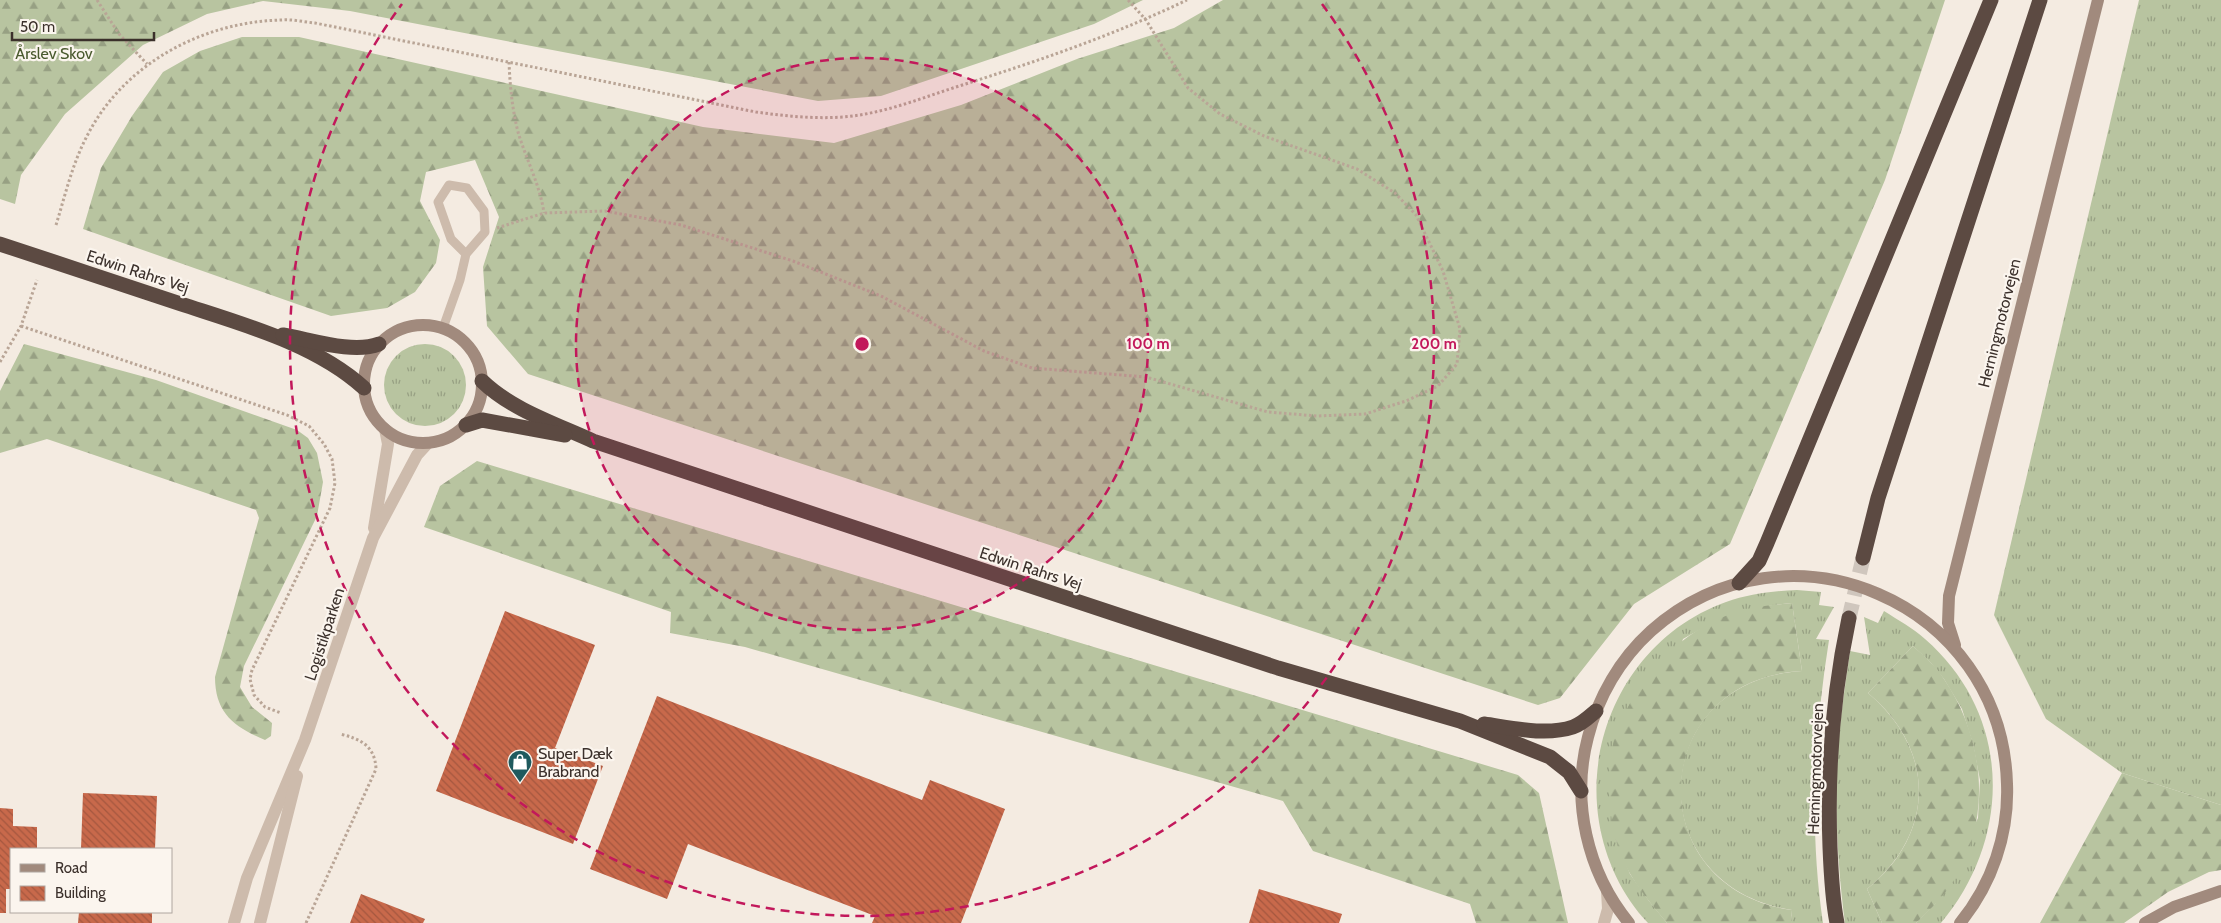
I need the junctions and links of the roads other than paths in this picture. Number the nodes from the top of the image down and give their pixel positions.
1 (1991, 0) edge
2 (2040, 0) edge
3 (2098, 0) edge
4 (0, 244) edge
5 (466, 254) junction
6 (443, 328) junction
7 (264, 332) junction
8 (379, 344) junction
9 (482, 381) junction
10 (364, 388) junction
11 (466, 424) junction
12 (385, 429) junction
13 (593, 441) junction
14 (428, 443) junction
15 (373, 538) junction
16 (1862, 558) tunnel mouth
17 (1739, 583) junction
18 (1849, 618) tunnel mouth
19 (1959, 654) junction
20 (1596, 711) junction
21 (1460, 722) junction
22 (305, 740) junction
23 (1581, 791) junction
24 (2221, 891) edge
25 (1607, 892) junction
26 (234, 923) edge
27 (260, 923) edge
28 (1604, 923) edge
29 (1629, 923) edge
30 (1836, 923) edge
31 (1960, 923) edge
32 (2146, 923) edge

1 - 17 highway
2 - 16 highway
3 - 19 street, Herningmotorvejen
4 - 7 highway, Edwin Rahrs Vej
5 - 5 lane
5 - 6 lane
6 - 8 street
6 - 9 street
7 - 8 highway
7 - 10 highway
8 - 10 street
9 - 11 street
9 - 13 highway
10 - 12 street
11 - 13 highway
11 - 14 street
12 - 14 street
12 - 15 street, Logistikparken
13 - 21 highway, Edwin Rahrs Vej
14 - 15 street, Logistikparken
15 - 22 street, Logistikparken
17 - 19 street
17 - 20 street
18 - 30 highway, Herningmotorvejen
19 - 31 street
20 - 21 highway
20 - 23 street
21 - 23 highway
22 - 26 street, Logistikparken
22 - 27 street, Logistikparken
23 - 25 street
24 - 32 street
25 - 28 street
25 - 29 street

